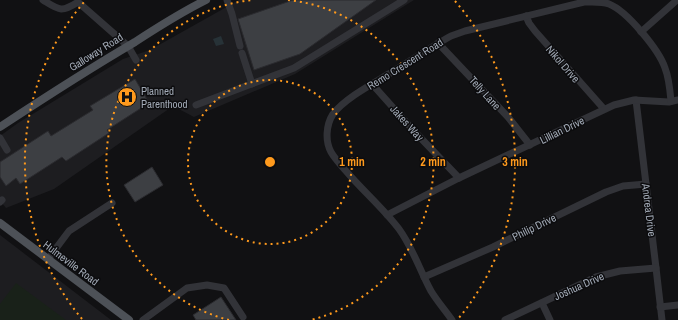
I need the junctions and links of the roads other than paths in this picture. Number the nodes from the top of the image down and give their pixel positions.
1 (43, 0) edge
2 (206, 0) edge
3 (227, 0) edge
4 (404, 0) edge
5 (677, 0) edge
6 (76, 1) edge
7 (526, 16) junction
8 (641, 32) junction
9 (438, 43) junction
10 (128, 46) junction
11 (240, 46) dead end
12 (242, 54) dead end
13 (136, 60) dead end
14 (252, 84) junction
15 (372, 84) junction
16 (636, 100) junction
17 (675, 101) edge
18 (196, 106) dead end
19 (604, 110) junction
20 (0, 127) edge
21 (0, 138) edge
22 (530, 145) junction
23 (7, 150) dead end
24 (459, 178) junction
25 (646, 184) junction
26 (112, 203) dead end
27 (387, 215) junction
28 (0, 223) edge
29 (48, 259) junction
30 (656, 268) junction
31 (424, 277) junction
32 (542, 303) junction
33 (678, 304) edge
34 (660, 307) junction
35 (243, 317) dead end
36 (128, 320) edge
37 (143, 320) edge
38 (452, 320) edge
39 (505, 320) edge
40 (550, 320) edge
41 (662, 320) edge

1 - 6 street
2 - 10 main road, Galloway Road
3 - 11 street
4 - 14 street
5 - 8 street
6 - 10 street
7 - 8 street, Remo Crescent Road
7 - 9 street, Remo Crescent Road
7 - 19 street, Nikol Drive
8 - 17 street, Remo Crescent Road
9 - 15 street, Remo Crescent Road
9 - 22 street, Telly Lane
10 - 13 street
10 - 20 main road, Galloway Road
12 - 14 street
14 - 18 street
15 - 24 street, Jakes Way
15 - 27 street, Remo Crescent Road
16 - 17 street, Lillian Drive
16 - 19 street, Lillian Drive
16 - 25 street, Andrea Drive
19 - 22 street, Lillian Drive
21 - 23 street
22 - 24 street, Lillian Drive
24 - 27 street, Lillian Drive
25 - 30 street, Andrea Drive
25 - 31 street, Philip Drive
26 - 29 street
27 - 31 street, Remo Crescent Road
28 - 29 main road, Hulmeville Road
29 - 36 main road, Hulmeville Road
30 - 32 street, Joshua Drive
30 - 34 street, Andrea Drive
31 - 38 street, Remo Crescent Road
32 - 39 street, Joshua Drive
32 - 40 street
33 - 34 street
34 - 41 street, Andrea Drive
35 - 37 street

